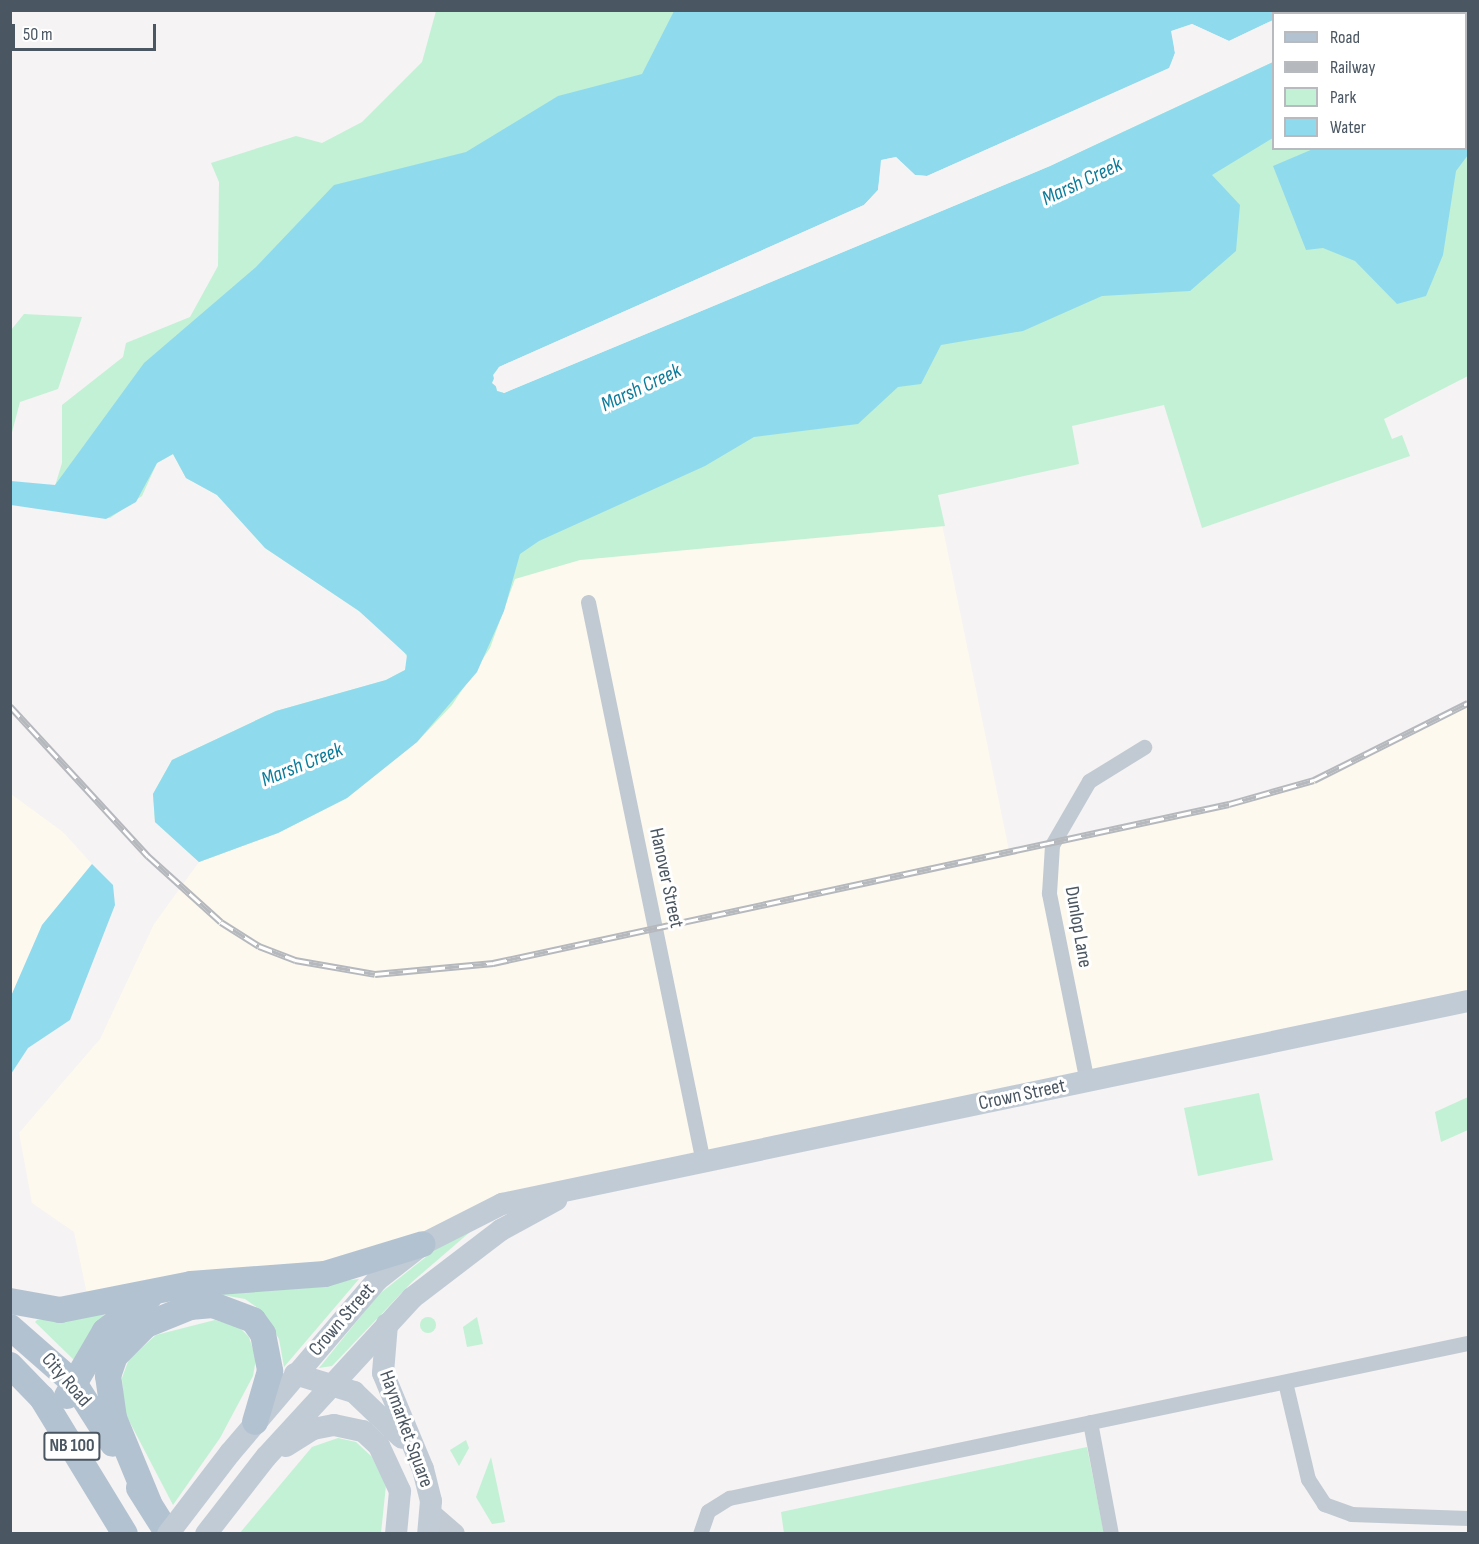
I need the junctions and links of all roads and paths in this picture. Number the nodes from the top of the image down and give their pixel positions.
1 (588, 602) dead end
2 (1144, 747) dead end
3 (1468, 1001) edge
4 (1087, 1082) junction
5 (703, 1162) junction
6 (576, 1189) junction
7 (423, 1244) junction
8 (165, 1288) junction
9 (10, 1301) edge
10 (387, 1324) junction
11 (10, 1327) edge
12 (1468, 1343) edge
13 (10, 1365) edge
14 (295, 1374) junction
15 (1285, 1382) junction
16 (74, 1383) junction
17 (332, 1383) junction
18 (255, 1422) junction
19 (1090, 1422) junction
20 (58, 1425) junction
21 (414, 1450) junction
22 (266, 1457) junction
23 (149, 1503) junction
24 (1468, 1518) edge
25 (429, 1523) edge
26 (125, 1533) edge
27 (168, 1533) edge
28 (206, 1533) edge
29 (396, 1533) edge
30 (455, 1533) edge
31 (700, 1533) edge
32 (1111, 1533) edge

1 - 5 street, Hanover Street
2 - 4 street, Dunlop Lane
3 - 4 main road, Crown Street
4 - 5 main road, Crown Street
5 - 6 main road, Crown Street
6 - 7 main road, Crown Street
6 - 10 main road, Crown Street
7 - 8 main road
7 - 14 main road, Crown Street
8 - 9 main road
8 - 16 main road
10 - 17 main road, Crown Street
10 - 21 main road, Haymarket Square
11 - 16 main road, City Road / NB 100
12 - 15 street
13 - 20 main road, City Road / NB 100
14 - 17 main road
14 - 18 main road, Crown Street
15 - 19 street
15 - 24 street
16 - 20 main road
16 - 23 main road, City Road / NB 100
17 - 21 main road
17 - 22 main road, Crown Street
18 - 23 main road
18 - 27 main road, Crown Street, bridge
19 - 31 street
19 - 32 street
20 - 26 main road, City Road / NB 100
21 - 25 main road, Haymarket Square
22 - 28 main road, Crown Street
22 - 29 main road, Haymarket Square
23 - 27 main road, City Road / NB 100
25 - 30 street

